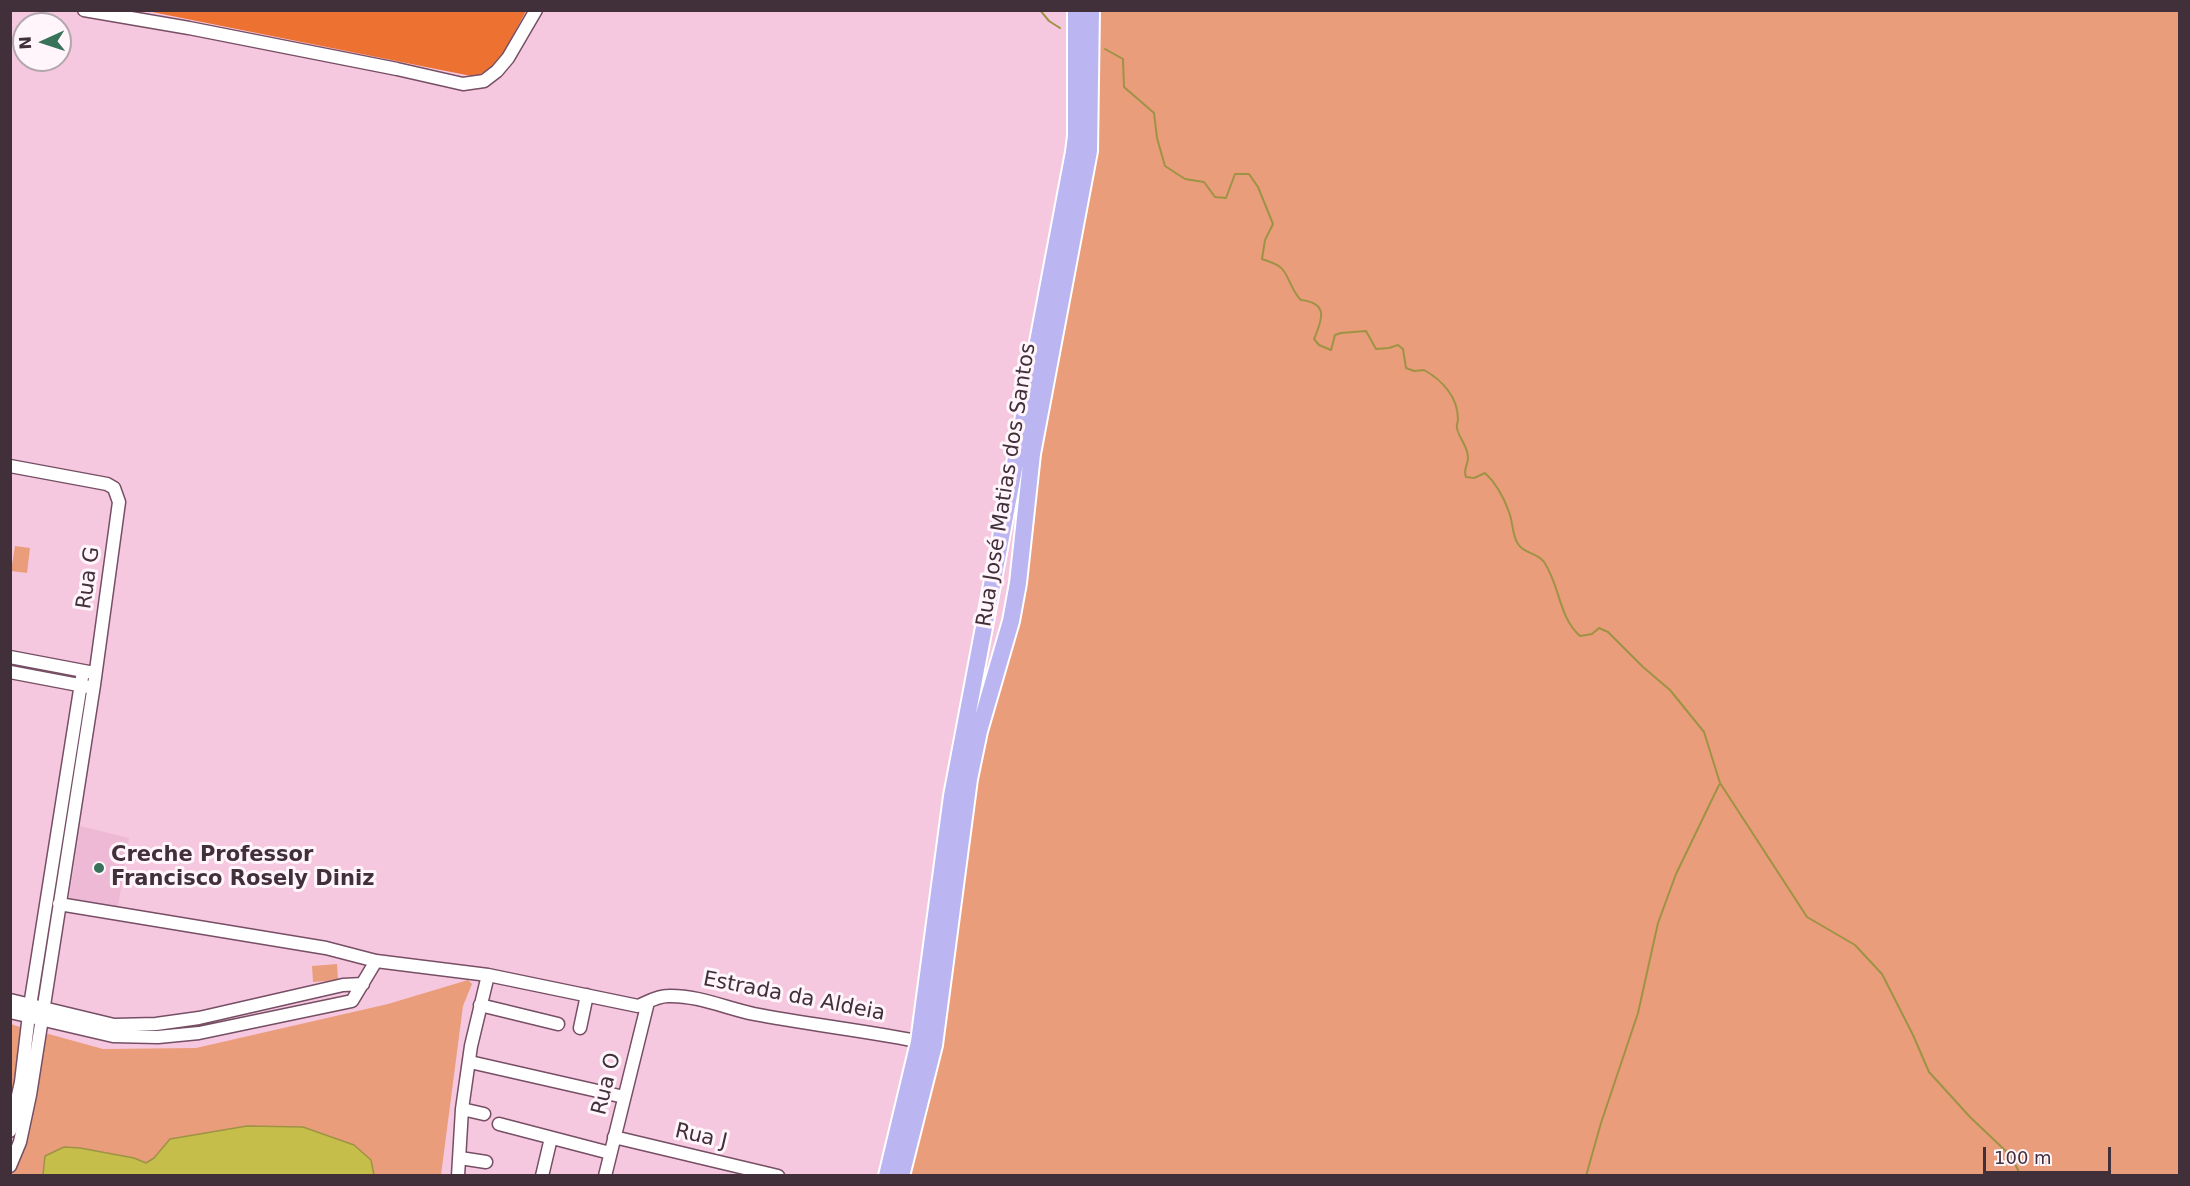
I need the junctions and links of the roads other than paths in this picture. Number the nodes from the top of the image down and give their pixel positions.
1 (84, 10) edge
2 (536, 10) edge
3 (1076, 10) edge
4 (1091, 10) edge
5 (10, 466) edge
6 (993, 577) junction
7 (1018, 583) junction
8 (986, 615) junction
9 (1011, 621) junction
10 (10, 657) edge
11 (10, 672) edge
12 (89, 673) junction
13 (87, 686) junction
14 (59, 904) junction
15 (376, 961) junction
16 (488, 975) junction
17 (587, 995) junction
18 (10, 1000) edge
19 (648, 1002) junction
20 (480, 1005) junction
21 (10, 1012) edge
22 (36, 1013) junction
23 (558, 1024) dead end
24 (580, 1028) dead end
25 (926, 1043) junction
26 (31, 1052) junction
27 (470, 1062) junction
28 (624, 1097) junction
29 (462, 1109) junction
30 (484, 1114) dead end
31 (499, 1124) dead end
32 (10, 1131) edge
33 (614, 1137) junction
34 (551, 1138) junction
35 (610, 1153) junction
36 (460, 1158) junction
37 (486, 1162) dead end
38 (10, 1166) edge
39 (458, 1176) edge
40 (542, 1176) edge
41 (605, 1176) edge
42 (778, 1176) edge
43 (887, 1176) edge
44 (901, 1176) edge

1 - 2 street
3 - 6 main road, Rua José Matias dos Santos
4 - 7 main road, Rua José Matias dos Santos
5 - 12 street, Rua G
6 - 7 main road
6 - 8 main road, Rua José Matias dos Santos
7 - 9 main road, Rua José Matias dos Santos
8 - 9 main road
8 - 25 main road, Rua José Matias dos Santos
9 - 25 main road, Rua José Matias dos Santos
10 - 12 street
11 - 13 street
12 - 13 street, Rua G
13 - 14 street
13 - 22 street
14 - 15 street, Estrada da Aldeia
14 - 22 street
15 - 16 street, Estrada da Aldeia
15 - 22 street
16 - 17 street, Estrada da Aldeia
16 - 20 street
17 - 19 street, Estrada da Aldeia
17 - 24 street
18 - 22 street
19 - 25 street, Estrada da Aldeia
19 - 28 street, Rua O
20 - 23 street
20 - 27 street
21 - 22 street
22 - 26 street
25 - 43 main road, Rua José Matias dos Santos
25 - 44 main road, Rua José Matias dos Santos
26 - 32 street
26 - 38 street
27 - 28 street
27 - 29 street
28 - 33 street, Rua O
29 - 30 street
29 - 36 street
31 - 34 street
33 - 35 street, Rua O
33 - 42 street, Rua J
34 - 35 street
34 - 40 street
35 - 41 street, Rua O
36 - 37 street
36 - 39 street

